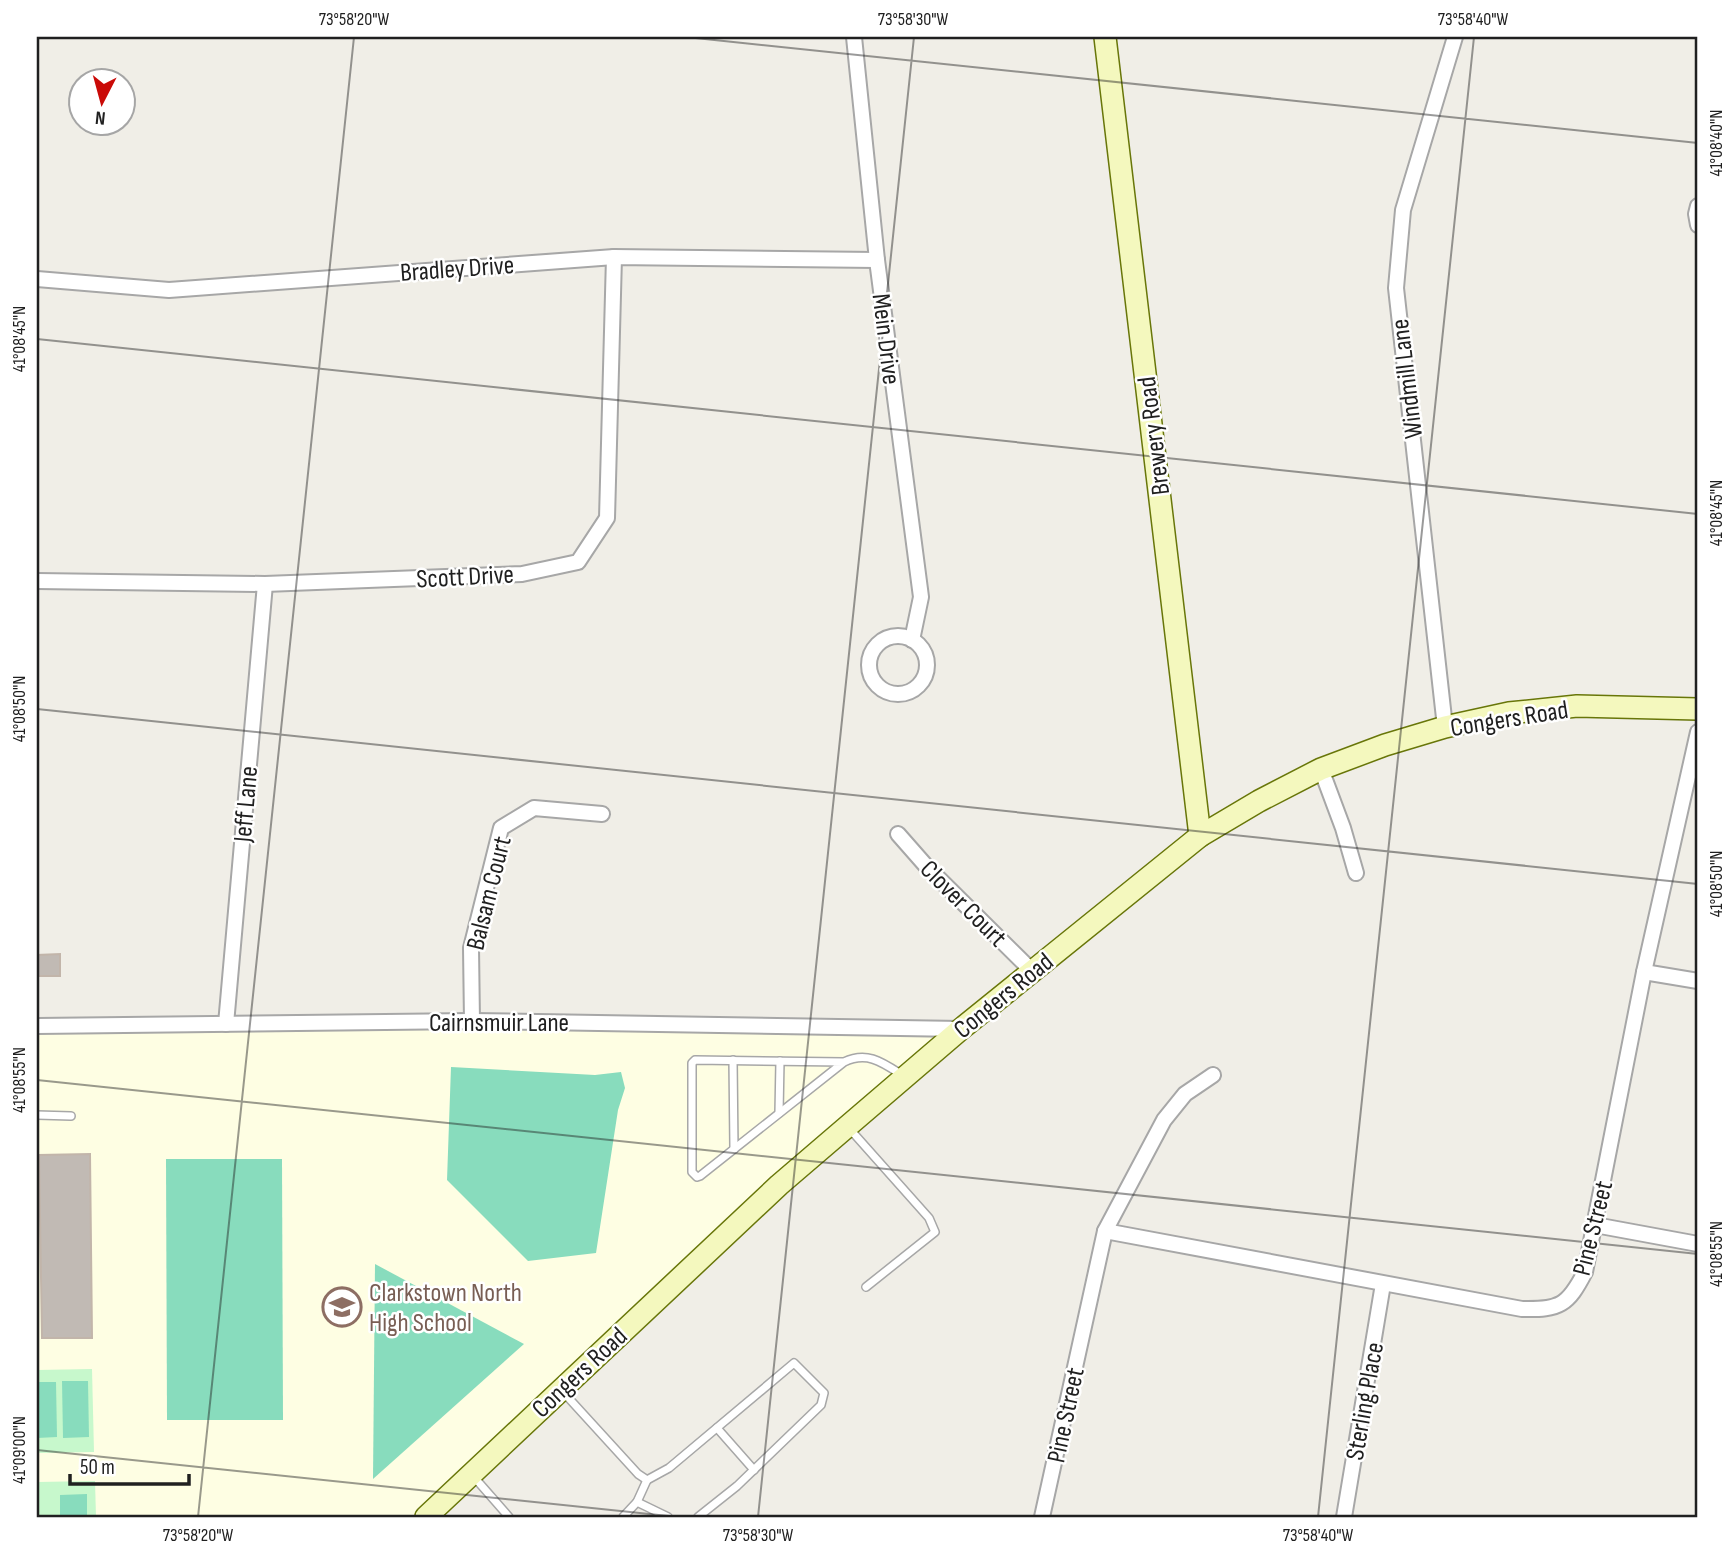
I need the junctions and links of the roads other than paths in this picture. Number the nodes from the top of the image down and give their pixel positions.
1 (854, 37) edge
2 (1105, 37) edge
3 (1455, 37) edge
4 (1698, 206) edge
5 (1698, 225) edge
6 (614, 257) junction
7 (877, 260) junction
8 (37, 279) edge
9 (37, 581) edge
10 (265, 584) junction
11 (912, 640) junction
12 (1698, 709) edge
13 (1445, 727) junction
14 (1698, 732) edge
15 (1321, 769) junction
16 (602, 814) dead end
17 (898, 834) dead end
18 (1200, 836) junction
19 (1356, 873) dead end
20 (1032, 971) junction
21 (1644, 972) junction
22 (1698, 981) edge
23 (472, 1021) junction
24 (226, 1024) junction
25 (37, 1026) edge
26 (961, 1029) junction
27 (733, 1060) junction
28 (780, 1061) junction
29 (844, 1062) junction
30 (1213, 1075) dead end
31 (905, 1077) junction
32 (779, 1113) junction
33 (37, 1115) edge
34 (71, 1116) dead end
35 (848, 1126) junction
36 (734, 1149) junction
37 (1595, 1225) junction
38 (1105, 1231) junction
39 (1698, 1244) edge
40 (1383, 1284) junction
41 (866, 1287) dead end
42 (560, 1389) junction
43 (717, 1428) junction
44 (754, 1470) junction
45 (471, 1474) junction
46 (647, 1480) junction
47 (637, 1502) junction
48 (426, 1517) edge
49 (509, 1517) edge
50 (623, 1517) edge
51 (668, 1517) edge
52 (698, 1517) edge
53 (1042, 1517) edge
54 (1344, 1517) edge

1 - 7 street, Mein Drive
2 - 18 street, Brewery Road
3 - 13 street, Windmill Lane
4 - 5 street
6 - 7 street, Bradley Drive
6 - 8 street, Bradley Drive
6 - 10 street, Scott Drive
7 - 11 street, Mein Drive
9 - 10 street, Scott Drive
10 - 24 street, Jeff Lane
11 - 11 street
12 - 13 street, Congers Road
13 - 15 street, Congers Road
14 - 21 street, Pine Street
15 - 18 street, Congers Road
15 - 19 street
16 - 23 street, Balsam Court
17 - 20 street, Clover Court
18 - 20 street, Congers Road
20 - 26 street, Congers Road
21 - 22 street
21 - 37 street, Pine Street
23 - 24 street, Cairnsmuir Lane
23 - 26 street, Cairnsmuir Lane
24 - 25 street, Cairnsmuir Lane
26 - 31 street, Congers Road
27 - 28 lane
27 - 36 lane
27 - 36 lane
28 - 29 lane
28 - 32 lane
29 - 31 lane
29 - 32 lane
30 - 38 street, Pine Street
31 - 35 street, Congers Road
32 - 36 lane
33 - 34 lane
35 - 41 lane
35 - 42 street, Congers Road
37 - 39 street
37 - 40 street, Pine Street
38 - 40 street, Pine Street
38 - 53 street, Pine Street
40 - 54 street, Sterling Place
42 - 45 street, Congers Road
42 - 46 lane
43 - 44 lane
43 - 44 lane
43 - 46 lane
44 - 52 lane
45 - 48 street, Congers Road
45 - 49 lane
46 - 47 lane
47 - 50 lane
47 - 51 lane

